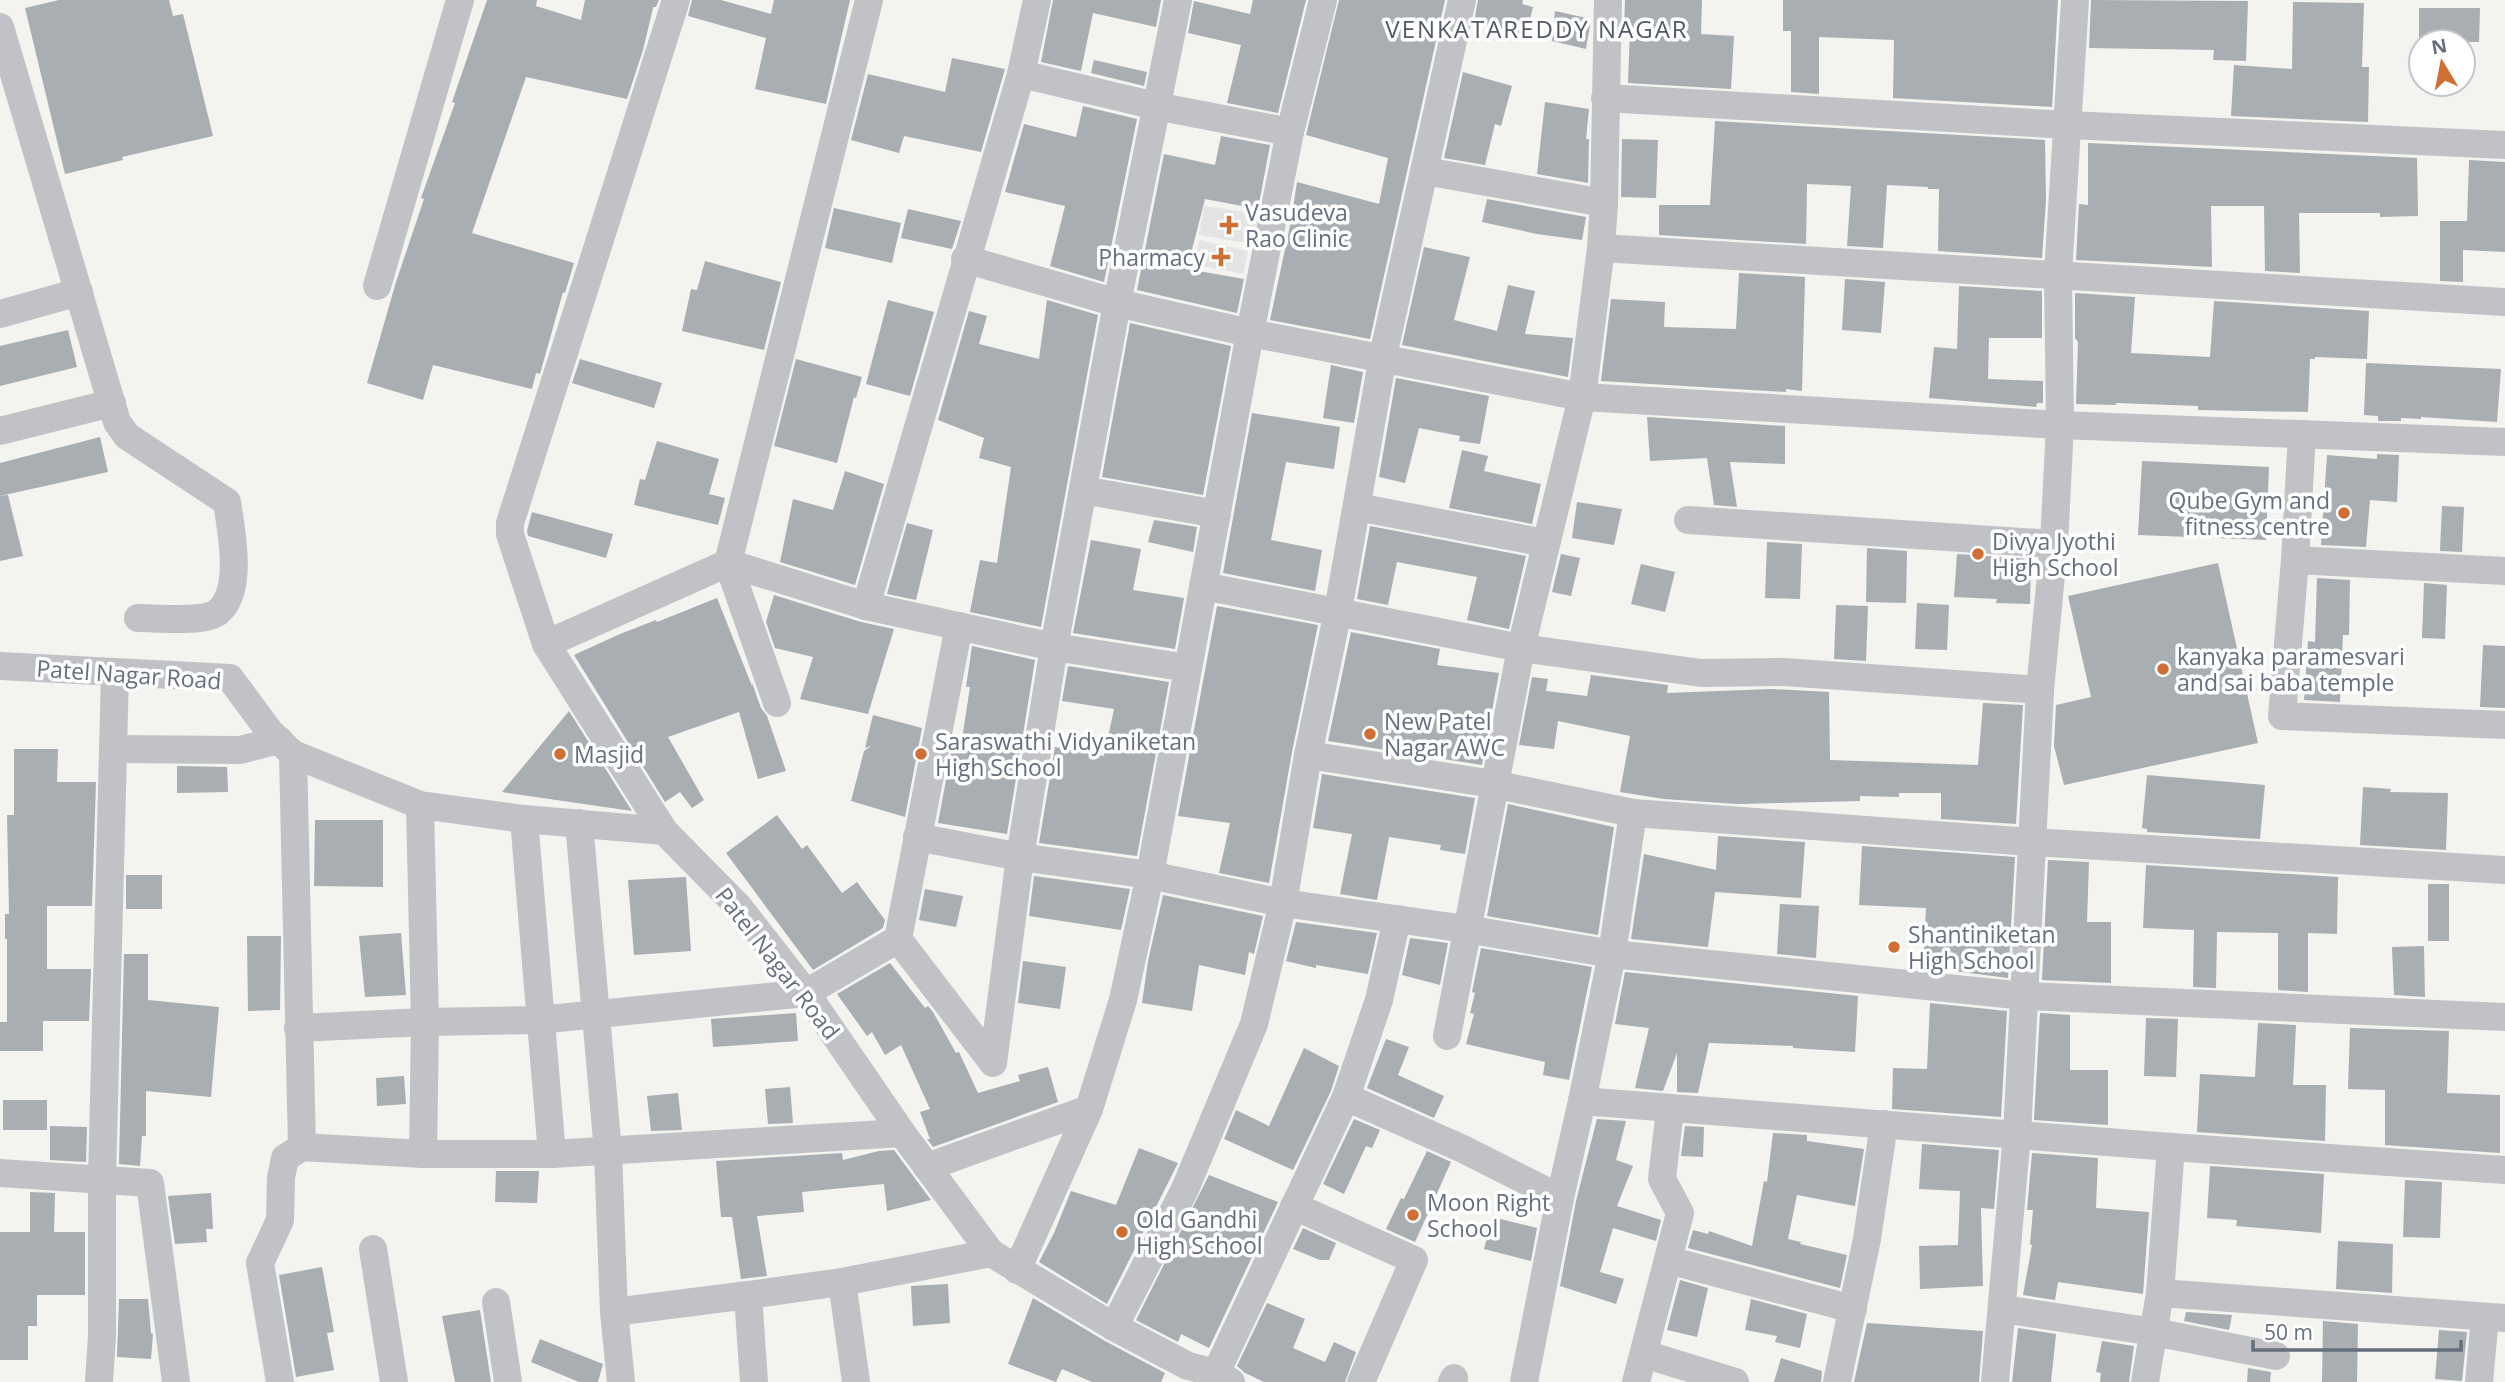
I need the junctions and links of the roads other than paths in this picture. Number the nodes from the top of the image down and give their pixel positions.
1 (460, 0) edge
2 (676, 0) edge
3 (869, 0) edge
4 (1037, 0) edge
5 (1178, 0) edge
6 (1324, 0) edge
7 (1462, 0) edge
8 (1608, 0) edge
9 (2075, 0) edge
10 (0, 27) edge
11 (1021, 74) junction
12 (1605, 98) junction
13 (1156, 106) junction
14 (2068, 125) junction
15 (1290, 132) junction
16 (2505, 145) edge
17 (1426, 171) junction
18 (1604, 203) junction
19 (1601, 248) junction
20 (965, 259) junction
21 (2058, 274) junction
22 (377, 286) dead end
23 (79, 292) junction
24 (2505, 302) edge
25 (1117, 303) junction
26 (0, 314) edge
27 (1250, 333) junction
28 (1383, 356) junction
29 (1583, 397) junction
30 (112, 403) junction
31 (2060, 425) junction
32 (0, 432) edge
33 (2302, 434) junction
34 (2505, 442) edge
35 (1083, 490) junction
36 (1357, 507) junction
37 (1217, 514) junction
38 (1688, 520) dead end
39 (1545, 543) junction
40 (2054, 544) junction
41 (2295, 560) junction
42 (728, 563) junction
43 (2505, 571) edge
44 (1203, 586) junction
45 (866, 606) junction
46 (1338, 611) junction
47 (138, 618) dead end
48 (959, 626) junction
49 (546, 644) junction
50 (1054, 647) junction
51 (1521, 648) junction
52 (0, 666) edge
53 (1188, 668) junction
54 (115, 673) junction
55 (2040, 690) junction
56 (777, 703) dead end
57 (2505, 725) edge
58 (286, 747) junction
59 (113, 749) junction
60 (1308, 755) junction
61 (1493, 784) junction
62 (420, 805) junction
63 (1633, 813) junction
64 (524, 819) junction
65 (579, 823) junction
66 (664, 831) junction
67 (917, 837) junction
68 (2031, 842) junction
69 (1020, 857) junction
70 (2505, 870) edge
71 (1150, 875) junction
72 (1283, 903) junction
73 (1397, 919) junction
74 (1466, 929) junction
75 (898, 939) junction
76 (1612, 954) junction
77 (806, 993) junction
78 (2025, 996) junction
79 (596, 1014) junction
80 (2505, 1017) edge
81 (539, 1020) junction
82 (425, 1022) junction
83 (298, 1028) junction
84 (1447, 1036) dead end
85 (1346, 1097) junction
86 (1582, 1101) junction
87 (1089, 1109) junction
88 (1670, 1109) junction
89 (1884, 1124) junction
90 (902, 1133) junction
91 (2017, 1133) junction
92 (302, 1147) junction
93 (2171, 1147) junction
94 (608, 1152) junction
95 (423, 1154) junction
96 (552, 1154) junction
97 (927, 1167) junction
98 (2505, 1170) edge
99 (0, 1173) edge
100 (102, 1178) junction
101 (1560, 1198) junction
102 (1294, 1206) junction
103 (373, 1249) dead end
104 (991, 1253) junction
105 (1668, 1260) junction
106 (1017, 1270) junction
107 (842, 1282) junction
108 (2160, 1293) junction
109 (748, 1295) junction
110 (496, 1301) dead end
111 (1853, 1309) junction
112 (2003, 1310) junction
113 (614, 1312) junction
114 (2495, 1318) edge
115 (1114, 1327) junction
116 (2154, 1332) junction
117 (1644, 1354) junction
118 (2276, 1356) dead end
119 (1185, 1374) edge
120 (1223, 1378) edge
121 (99, 1382) edge
122 (176, 1382) edge
123 (280, 1382) edge
124 (394, 1382) edge
125 (508, 1382) edge
126 (621, 1382) edge
127 (754, 1382) edge
128 (856, 1382) edge
129 (1361, 1382) edge
130 (1524, 1382) edge
131 (1636, 1382) edge
132 (1735, 1382) edge
133 (1837, 1382) edge
134 (1995, 1382) edge
135 (2146, 1382) edge
136 (2479, 1382) edge

1 - 22 street
2 - 49 street
3 - 42 street
4 - 11 street
5 - 13 street
6 - 15 street
7 - 17 street
8 - 12 street
9 - 14 street
10 - 23 street
11 - 13 street
11 - 20 street
12 - 14 street
12 - 18 street
13 - 15 street
13 - 25 street
14 - 16 street
14 - 21 street
15 - 27 street
17 - 18 street
17 - 28 street
18 - 19 street
19 - 21 street
19 - 29 street
20 - 25 street
20 - 45 street
21 - 24 street
21 - 31 street
23 - 26 street
23 - 30 street
25 - 27 street
25 - 35 street
27 - 28 street
27 - 37 street
28 - 29 street
28 - 36 street
29 - 31 street
29 - 39 street
30 - 32 street
30 - 47 street
31 - 33 street
31 - 40 street
33 - 34 street
33 - 41 street
35 - 37 street
35 - 50 street
36 - 39 street
36 - 46 street
37 - 44 street
38 - 40 street
39 - 51 street
40 - 55 street
41 - 43 street
41 - 57 street
42 - 45 street
42 - 49 street
42 - 56 street
44 - 46 street
44 - 53 street
45 - 48 street
46 - 51 street
46 - 60 street
48 - 50 street
48 - 67 street
49 - 66 street
50 - 53 street
50 - 69 street
51 - 55 street
51 - 61 street
52 - 54 street, Patel Nagar Road
53 - 71 street
54 - 58 street, Patel Nagar Road
54 - 59 street
55 - 68 street
58 - 59 street
58 - 62 street, Patel Nagar Road
58 - 83 street
59 - 100 street
60 - 61 street
60 - 72 street
61 - 63 street
61 - 74 street
62 - 64 street, Patel Nagar Road
62 - 82 street
63 - 68 street
63 - 76 street
64 - 65 street, Patel Nagar Road
64 - 81 street
65 - 66 street, Patel Nagar Road
65 - 79 street
66 - 77 street, Patel Nagar Road
67 - 69 street
67 - 75 street
68 - 70 street
68 - 78 street
69 - 71 street
69 - 75 street
71 - 72 street
71 - 87 street
72 - 73 street
72 - 115 street
73 - 74 street
73 - 85 street
74 - 76 street
74 - 84 street
75 - 77 street
76 - 78 street
76 - 86 street
77 - 79 street
77 - 90 street, Patel Nagar Road
78 - 80 street
78 - 91 street
79 - 81 street
79 - 94 street
81 - 82 street
81 - 96 street
82 - 83 street
82 - 95 street
83 - 92 street
85 - 101 street
85 - 102 street
86 - 88 street
86 - 101 street
87 - 97 street
87 - 106 street
88 - 89 street
88 - 105 street
89 - 91 street
89 - 111 street
90 - 94 street
90 - 97 street, Patel Nagar Road
91 - 93 street
91 - 112 street
92 - 95 street
92 - 123 street
93 - 98 street
93 - 108 street
94 - 96 street
94 - 113 street
95 - 96 street
97 - 104 street, Patel Nagar Road
99 - 100 street
100 - 121 street
100 - 122 street
101 - 130 street
102 - 120 street
102 - 129 street
103 - 124 street
104 - 106 street, Patel Nagar Road
104 - 107 street
105 - 111 street
105 - 117 street
106 - 115 street, Patel Nagar Road
107 - 109 street
107 - 128 street
108 - 114 street
108 - 116 street
109 - 113 street
109 - 127 street
110 - 125 street
111 - 133 street
112 - 116 street
112 - 134 street
113 - 126 street
114 - 136 street
115 - 119 street, Patel Nagar Road
116 - 118 street
116 - 135 street
117 - 131 street
117 - 132 street
119 - 120 street, Patel Nagar Road

